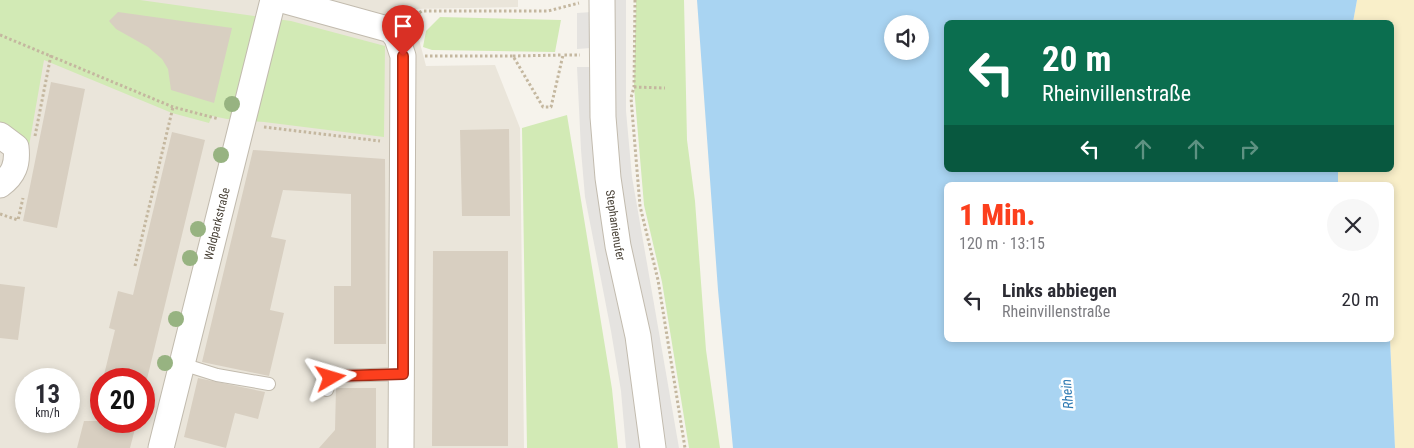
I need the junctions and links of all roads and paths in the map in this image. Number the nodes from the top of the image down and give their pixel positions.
1 (272, 0) edge
2 (282, 0) edge
3 (635, 0) edge
4 (602, 2) edge
5 (391, 30) junction
6 (0, 35) edge
7 (563, 55) junction
8 (403, 56) junction
9 (513, 56) junction
10 (601, 56) junction
11 (634, 87) junction
12 (665, 88) dead end
13 (173, 107) junction
14 (240, 124) junction
15 (0, 135) edge
16 (403, 144) junction
17 (0, 185) edge
18 (135, 266) dead end
19 (182, 364) junction
20 (403, 374) junction
21 (269, 384) dead end
22 (327, 390) dead end
23 (161, 448) edge
24 (401, 448) edge
25 (653, 448) edge
26 (685, 448) edge

1 - 14 street, Waldparkstraße
2 - 5 street
3 - 11 path
4 - 5 path
4 - 10 street, Stephanienufer
5 - 8 street
6 - 13 path
7 - 9 path
7 - 9 path
7 - 10 path
8 - 9 path
8 - 16 street
10 - 25 street, Stephanienufer
11 - 12 path
11 - 26 path
13 - 14 path
13 - 18 path
14 - 16 path
14 - 19 street, Waldparkstraße
15 - 17 street
16 - 20 street
19 - 21 lane
19 - 23 street, Waldparkstraße
20 - 22 lane
20 - 24 street

